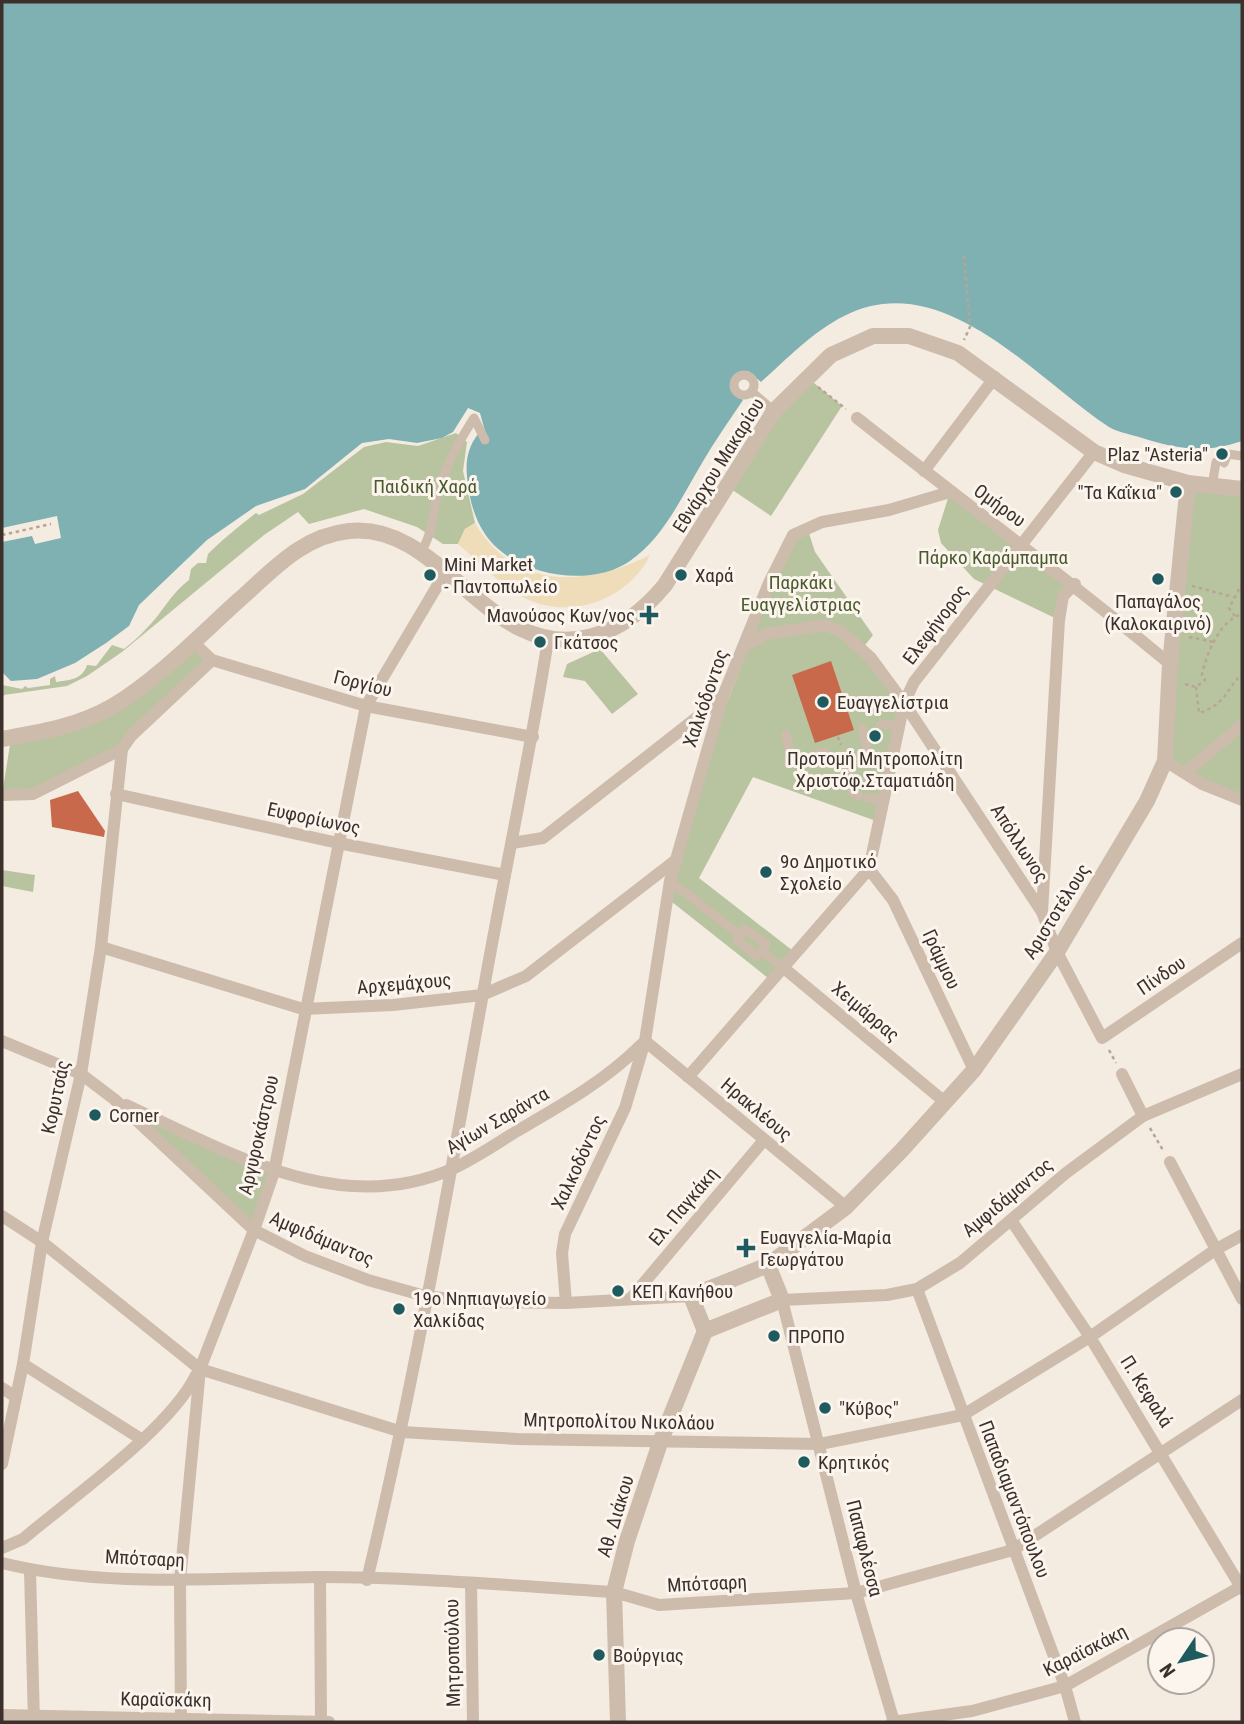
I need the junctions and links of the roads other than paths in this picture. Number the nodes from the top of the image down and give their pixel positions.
1 (995, 377) junction
2 (752, 392) dead end
3 (774, 411) junction
4 (857, 418) road end
5 (485, 440) dead end
6 (1094, 452) junction
7 (1242, 456) edge
8 (924, 471) junction
9 (1188, 484) junction
10 (1212, 486) junction
11 (1242, 489) edge
12 (950, 492) junction
13 (1020, 543) junction
14 (420, 554) junction
15 (445, 573) junction
16 (1075, 584) junction
17 (548, 640) junction
18 (193, 642) junction
19 (743, 647) junction
20 (212, 660) junction
21 (1170, 671) junction
22 (723, 696) junction
23 (904, 703) junction
24 (366, 706) junction
25 (881, 724) dead end
26 (1242, 725) edge
27 (899, 726) junction
28 (862, 728) dead end
29 (5, 735) edge
30 (786, 735) dead end
31 (533, 737) junction
32 (122, 749) junction
33 (1165, 761) junction
34 (846, 762) junction
35 (1185, 774) junction
36 (116, 794) junction
37 (2, 795) edge
38 (883, 800) junction
39 (1242, 800) edge
40 (512, 843) junction
41 (338, 844) junction
42 (676, 860) junction
43 (869, 869) junction
44 (505, 875) junction
45 (670, 881) junction
46 (1042, 912) junction
47 (740, 935) junction
48 (1242, 943) edge
49 (101, 947) junction
50 (761, 951) junction
51 (1057, 952) junction
52 (785, 969) junction
53 (482, 995) junction
54 (303, 1009) junction
55 (1102, 1038) joint
56 (2, 1041) edge
57 (645, 1041) junction
58 (974, 1070) junction
59 (81, 1074) junction
60 (1122, 1074) road end
61 (1242, 1074) edge
62 (688, 1077) junction
63 (114, 1099) junction
64 (946, 1103) junction
65 (1143, 1116) junction
66 (764, 1140) junction
67 (1170, 1162) road end
68 (452, 1169) junction
69 (274, 1172) junction
70 (846, 1207) junction
71 (2, 1216) edge
72 (1011, 1220) junction
73 (254, 1230) junction
74 (1242, 1235) edge
75 (42, 1242) junction
76 (1215, 1250) junction
77 (768, 1265) junction
78 (917, 1289) junction
79 (425, 1296) junction
80 (691, 1296) junction
81 (632, 1297) junction
82 (1242, 1299) edge
83 (782, 1300) junction
84 (566, 1303) junction
85 (705, 1331) junction
86 (1090, 1337) junction
87 (23, 1364) junction
88 (200, 1369) junction
89 (2, 1388) edge
90 (16, 1397) junction
91 (1242, 1400) edge
92 (963, 1415) junction
93 (402, 1432) junction
94 (141, 1439) junction
95 (661, 1440) junction
96 (820, 1444) junction
97 (1164, 1454) junction
98 (2, 1464) edge
99 (2, 1548) edge
100 (1013, 1550) junction
101 (2, 1563) edge
102 (30, 1570) junction
103 (320, 1577) junction
104 (367, 1580) junction
105 (180, 1581) junction
106 (471, 1583) junction
107 (1242, 1587) edge
108 (614, 1592) junction
109 (856, 1593) junction
110 (1065, 1686) junction
111 (2, 1715) edge
112 (34, 1719) edge
113 (181, 1721) edge
114 (321, 1722) edge
115 (329, 1722) edge
116 (472, 1722) edge
117 (618, 1722) edge
118 (893, 1722) edge
119 (1074, 1722) edge

1 - 3 street, Εθνάρχου Μακαρίου
1 - 6 street, Εθνάρχου Μακαρίου
1 - 8 street
2 - 3 street
3 - 17 street, Εθνάρχου Μακαρίου
4 - 8 street, Ομήρου
5 - 14 street
6 - 9 street, Εθνάρχου Μακαρίου
6 - 13 street, Ελεφήνορος
7 - 10 street
8 - 12 street, Ομήρου
9 - 10 street, Εθνάρχου Μακαρίου
9 - 21 street, Αριστοτέλους
10 - 11 street, Εθνάρχου Μακαρίου
12 - 13 street, Ομήρου
12 - 19 street, Χαλκόδοντος
13 - 16 street, Ομήρου
13 - 23 street, Ελεφήνορος
14 - 15 street, Εθνάρχου Μακαρίου
14 - 18 street, Εθνάρχου Μακαρίου
15 - 17 street, Εθνάρχου Μακαρίου
15 - 24 street, Αργυροκάστρου
16 - 21 street, Ομήρου
16 - 46 street
17 - 31 street
18 - 20 street, Γοργίου
18 - 29 street
19 - 22 street, Χαλκόδοντος
19 - 23 street, Απόλλωνος
20 - 24 street, Γοργίου
20 - 32 street, Κορυτσάς
21 - 33 street, Αριστοτέλους
22 - 40 street
22 - 42 street, Χαλκόδοντος
23 - 27 street, Ελεφήνορος
23 - 46 street, Απόλλωνος
24 - 31 street, Γοργίου
24 - 41 street, Αργυροκάστρου
25 - 27 street
26 - 35 street
27 - 38 street, Ελεφήνορος
28 - 34 street
30 - 34 street
31 - 40 street
32 - 36 street, Κορυτσάς
32 - 37 street
33 - 35 street
33 - 51 street, Αριστοτέλους
34 - 38 street
35 - 39 street
36 - 41 street, Ευφορίωνος
36 - 49 street, Κορυτσάς
38 - 43 street, Ελεφήνορος
40 - 44 street
41 - 44 street, Ευφορίωνος
41 - 54 street, Αργυροκάστρου
42 - 45 street, Χαλκόδοντος
42 - 53 street, Αρχεμάχους
43 - 52 street, Ελεφήνορος
43 - 58 street, Γράμμου
44 - 53 street
45 - 47 street
45 - 57 street, Χαλκόδοντος
46 - 51 street, Απόλλωνος
47 - 50 street
47 - 50 street
48 - 55 street, Πίνδου
49 - 54 street, Αρχεμάχους
49 - 59 street, Κορυτσάς
50 - 52 street, Χειμάρρας
51 - 55 street, Απόλλωνος
51 - 58 street, Αριστοτέλους
52 - 62 street, Ελεφήνορος
52 - 64 street, Χειμάρρας
53 - 54 street, Αρχεμάχους
53 - 68 street
54 - 69 street, Αργυροκάστρου
56 - 59 street, Αμφιδάμαντος
57 - 62 street, Ηρακλέους
57 - 68 street, Αγίων Σαράντα
57 - 84 street, Χαλκοδόντος
58 - 64 street, Αριστοτέλους
59 - 63 street, Αμφιδάμαντος
59 - 75 street, Κορυτσάς
60 - 65 street
61 - 65 street, Αμφιδάμαντος
62 - 66 street, Ηρακλέους
63 - 69 street, Αγίων Σαράντα
63 - 73 street, Αμφιδάμαντος
64 - 70 street, Αριστοτέλους
65 - 72 street, Αμφιδάμαντος
66 - 70 street, Ηρακλέους
66 - 81 street, Ελ. Παγκάκη
67 - 76 street
68 - 69 street, Αγίων Σαράντα
68 - 79 street
69 - 73 street, Αργυροκάστρου
70 - 77 street, Αριστοτέλους
71 - 75 street, Μητροπολίτου Νικολάου
72 - 78 street, Αμφιδάμαντος
72 - 86 street, Π. Κεφαλά
73 - 79 street, Αμφιδάμαντος
73 - 88 street, Αργυροκάστρου
74 - 76 street, Μητροπολίτου Νικολάου
75 - 87 street, Κορυτσάς
75 - 88 street, Μητροπολίτου Νικολάου
76 - 82 street
76 - 86 street, Μητροπολίτου Νικολάου
77 - 80 street, Αριστοτέλους
77 - 83 street
78 - 83 street, Αμφιδάμαντος
78 - 92 street, Παπαδιαμαντόπουλου
79 - 84 street, Αμφιδάμαντος
79 - 93 street
80 - 81 street, Αμφιδάμαντος
80 - 85 street
81 - 84 street, Αμφιδάμαντος
83 - 85 street
83 - 96 street, Παπαφλέσσα
85 - 95 street, Αθ. Διάκου
86 - 92 street, Μητροπολίτου Νικολάου
86 - 97 street, Π. Κεφαλά
87 - 90 street, Κορυτσάς
87 - 94 street
88 - 93 street, Μητροπολίτου Νικολάου
88 - 94 street
88 - 105 street, Αργυροκάστρου
89 - 90 street
90 - 98 street, Κορυτσάς
91 - 97 street, Μπότσαρη
92 - 96 street, Μητροπολίτου Νικολάου
92 - 100 street, Παπαδιαμαντόπουλου
93 - 95 street, Μητροπολίτου Νικολάου
93 - 104 street
94 - 99 street
95 - 96 street, Μητροπολίτου Νικολάου
95 - 108 street, Αθ. Διάκου
96 - 109 street, Παπαφλέσσα
97 - 100 street, Μπότσαρη
97 - 107 street, Π. Κεφαλά
100 - 109 street, Μπότσαρη
100 - 110 street, Παπαδιαμαντόπουλου
101 - 102 street, Μπότσαρη
102 - 105 street, Μπότσαρη
102 - 112 street
103 - 104 street, Μπότσαρη
103 - 105 street, Μπότσαρη
103 - 114 street
104 - 106 street, Μπότσαρη
105 - 113 street, Αργυροκάστρου
106 - 108 street, Μπότσαρη
106 - 116 street, Μητροπούλου
107 - 110 street, Καραϊσκάκη
108 - 109 street, Μπότσαρη
108 - 117 street, Αθ. Διάκου
109 - 118 street, Παπαφλέσσα
110 - 118 street, Καραϊσκάκη
110 - 119 street, Παπαδιαμαντόπουλου
111 - 112 street, Καραϊσκάκη
112 - 113 street, Καραϊσκάκη
113 - 114 street, Καραϊσκάκη
114 - 115 street, Καραϊσκάκη

